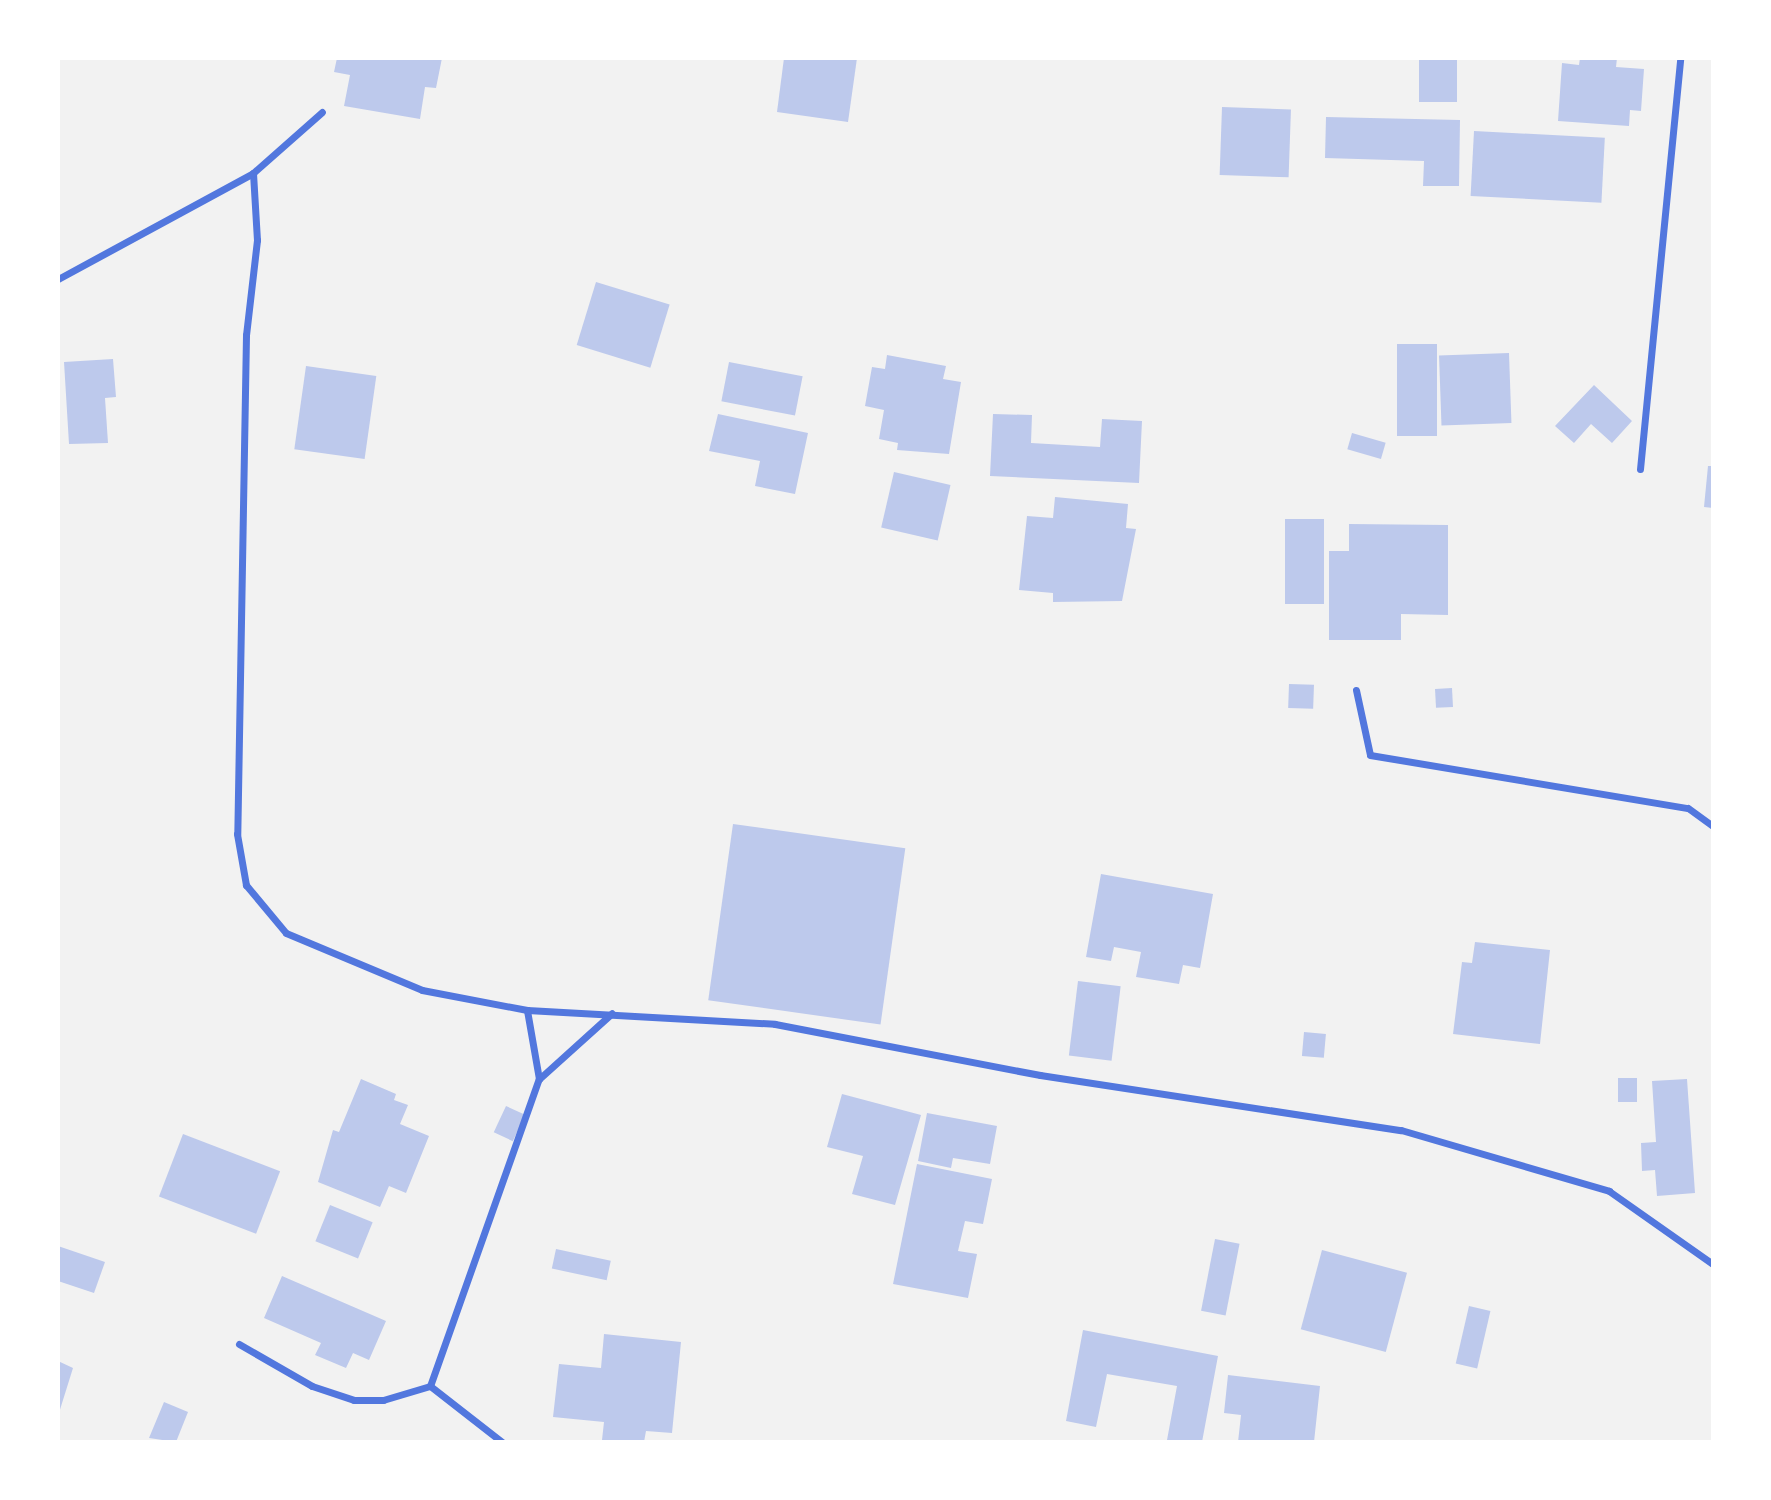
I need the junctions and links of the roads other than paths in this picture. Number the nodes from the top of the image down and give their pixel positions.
1 (1680, 58) edge
2 (323, 112) dead end
3 (253, 173) junction
4 (58, 279) edge
5 (1640, 470) dead end
6 (1356, 690) dead end
7 (1713, 826) edge
8 (527, 1010) junction
9 (612, 1013) junction
10 (538, 1079) junction
11 (1713, 1264) edge
12 (239, 1345) dead end
13 (430, 1386) junction
14 (502, 1442) edge

1 - 5 street
2 - 3 street
3 - 4 street
3 - 8 street
6 - 7 street
8 - 9 street
8 - 10 street
9 - 10 street
9 - 11 street
10 - 13 street
12 - 13 street
13 - 14 street

